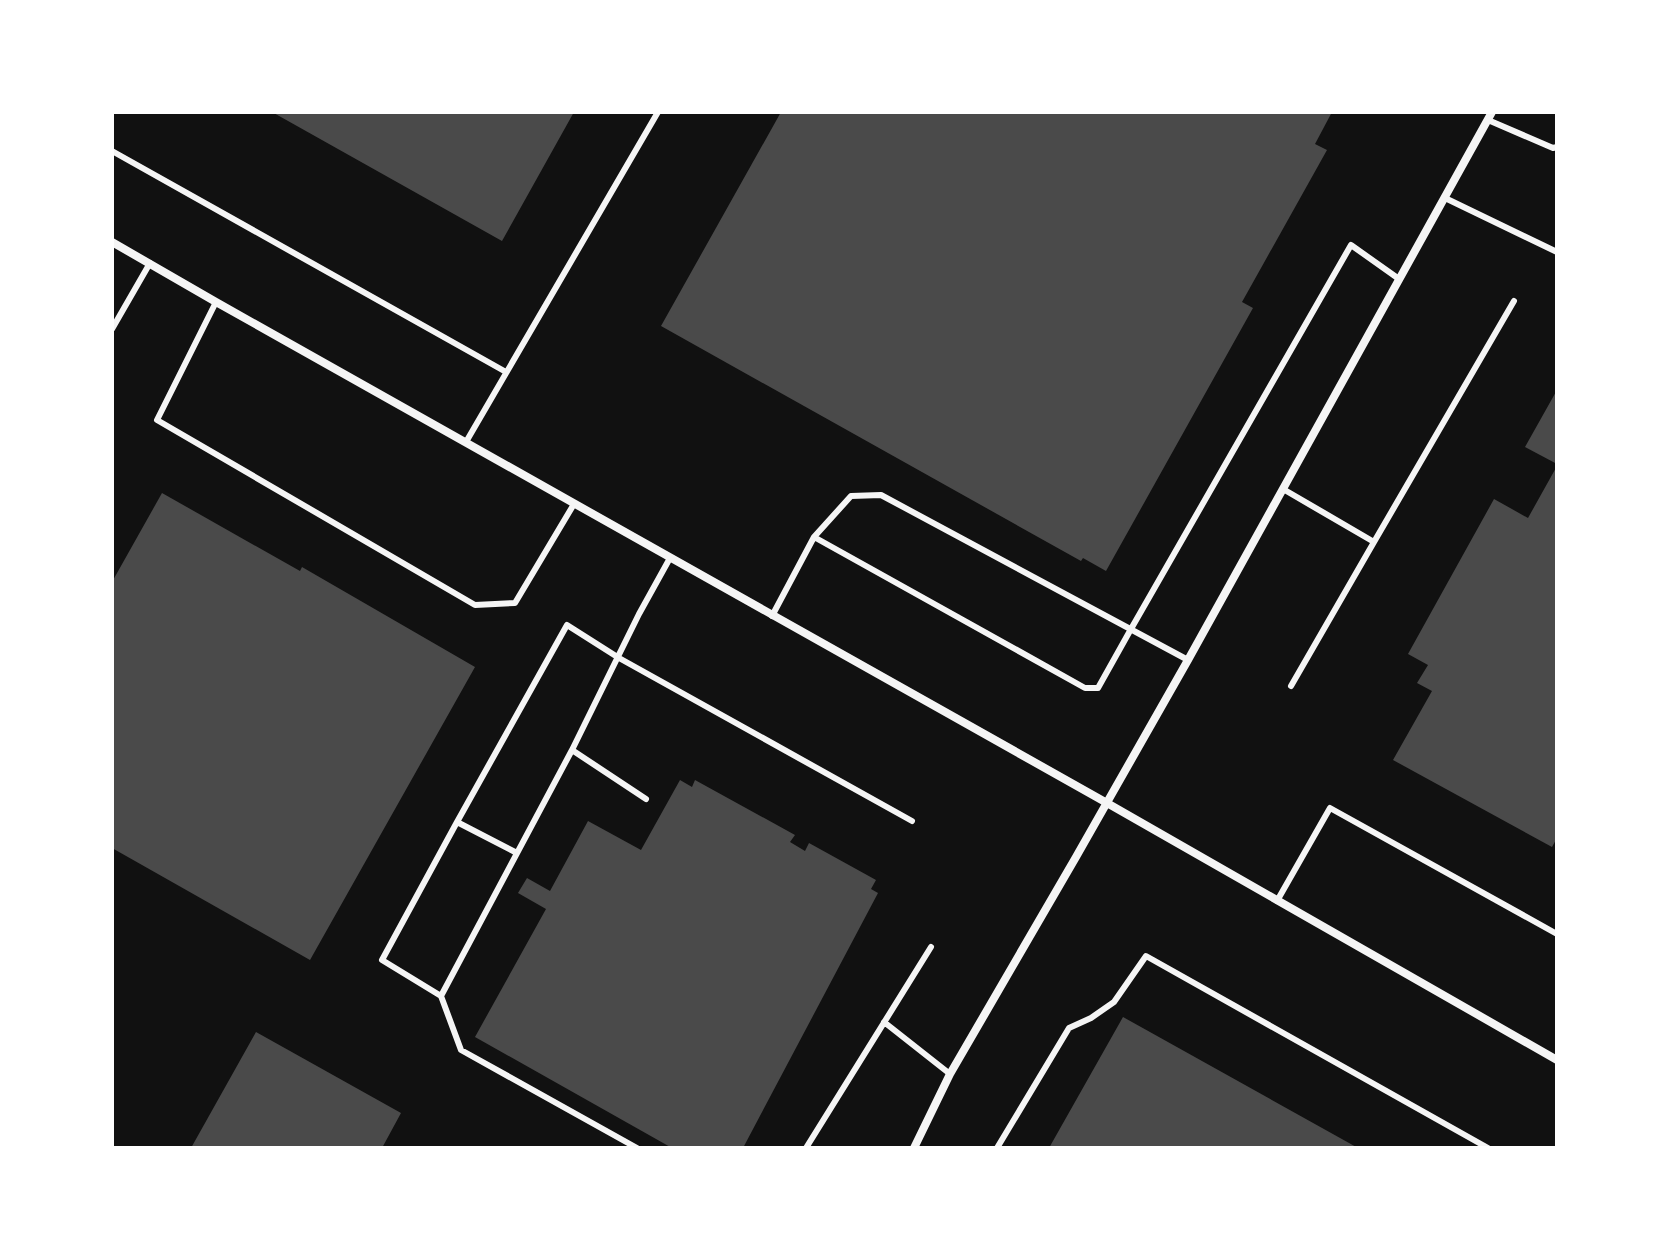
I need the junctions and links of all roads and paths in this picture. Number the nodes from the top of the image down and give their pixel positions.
1 (658, 112) edge
2 (1490, 116) edge
3 (1556, 150) edge
4 (112, 151) edge
5 (1445, 198) junction
6 (112, 242) edge
7 (1557, 252) edge
8 (150, 263) junction
9 (1399, 279) junction
10 (1514, 301) dead end
11 (216, 302) junction
12 (112, 329) edge
13 (506, 372) junction
14 (466, 442) junction
15 (1283, 489) junction
16 (574, 504) junction
17 (814, 537) junction
18 (1374, 542) junction
19 (670, 558) junction
20 (772, 616) junction
21 (1131, 629) junction
22 (619, 658) junction
23 (1188, 660) junction
24 (1291, 686) dead end
25 (572, 750) junction
26 (646, 799) dead end
27 (1107, 803) junction
28 (912, 821) dead end
29 (457, 822) junction
30 (517, 853) junction
31 (1277, 901) junction
32 (1557, 934) edge
33 (931, 947) dead end
34 (441, 996) junction
35 (884, 1022) junction
36 (1557, 1060) edge
37 (950, 1074) junction
38 (637, 1148) edge
39 (806, 1148) edge
40 (914, 1148) edge
41 (997, 1148) edge
42 (1488, 1148) edge

1 - 13 lane
2 - 3 lane
2 - 5 street
4 - 13 lane
5 - 7 lane
5 - 9 street
6 - 8 street
8 - 11 street
8 - 12 lane
9 - 15 street
9 - 21 lane
10 - 18 lane
11 - 14 street
11 - 16 lane
13 - 14 lane
14 - 16 street
15 - 18 lane
15 - 23 street
16 - 19 street
17 - 20 lane
17 - 21 lane
17 - 21 lane
18 - 24 lane
19 - 20 street
19 - 22 lane
20 - 27 street
21 - 23 lane
22 - 25 lane
22 - 28 lane
22 - 29 lane
23 - 27 street
25 - 26 lane
25 - 30 lane
27 - 31 street
27 - 37 street
29 - 30 lane
29 - 34 lane
30 - 34 lane
31 - 32 lane
31 - 36 street
33 - 35 lane
34 - 38 lane
35 - 37 lane
35 - 39 lane
37 - 40 street
41 - 42 lane

